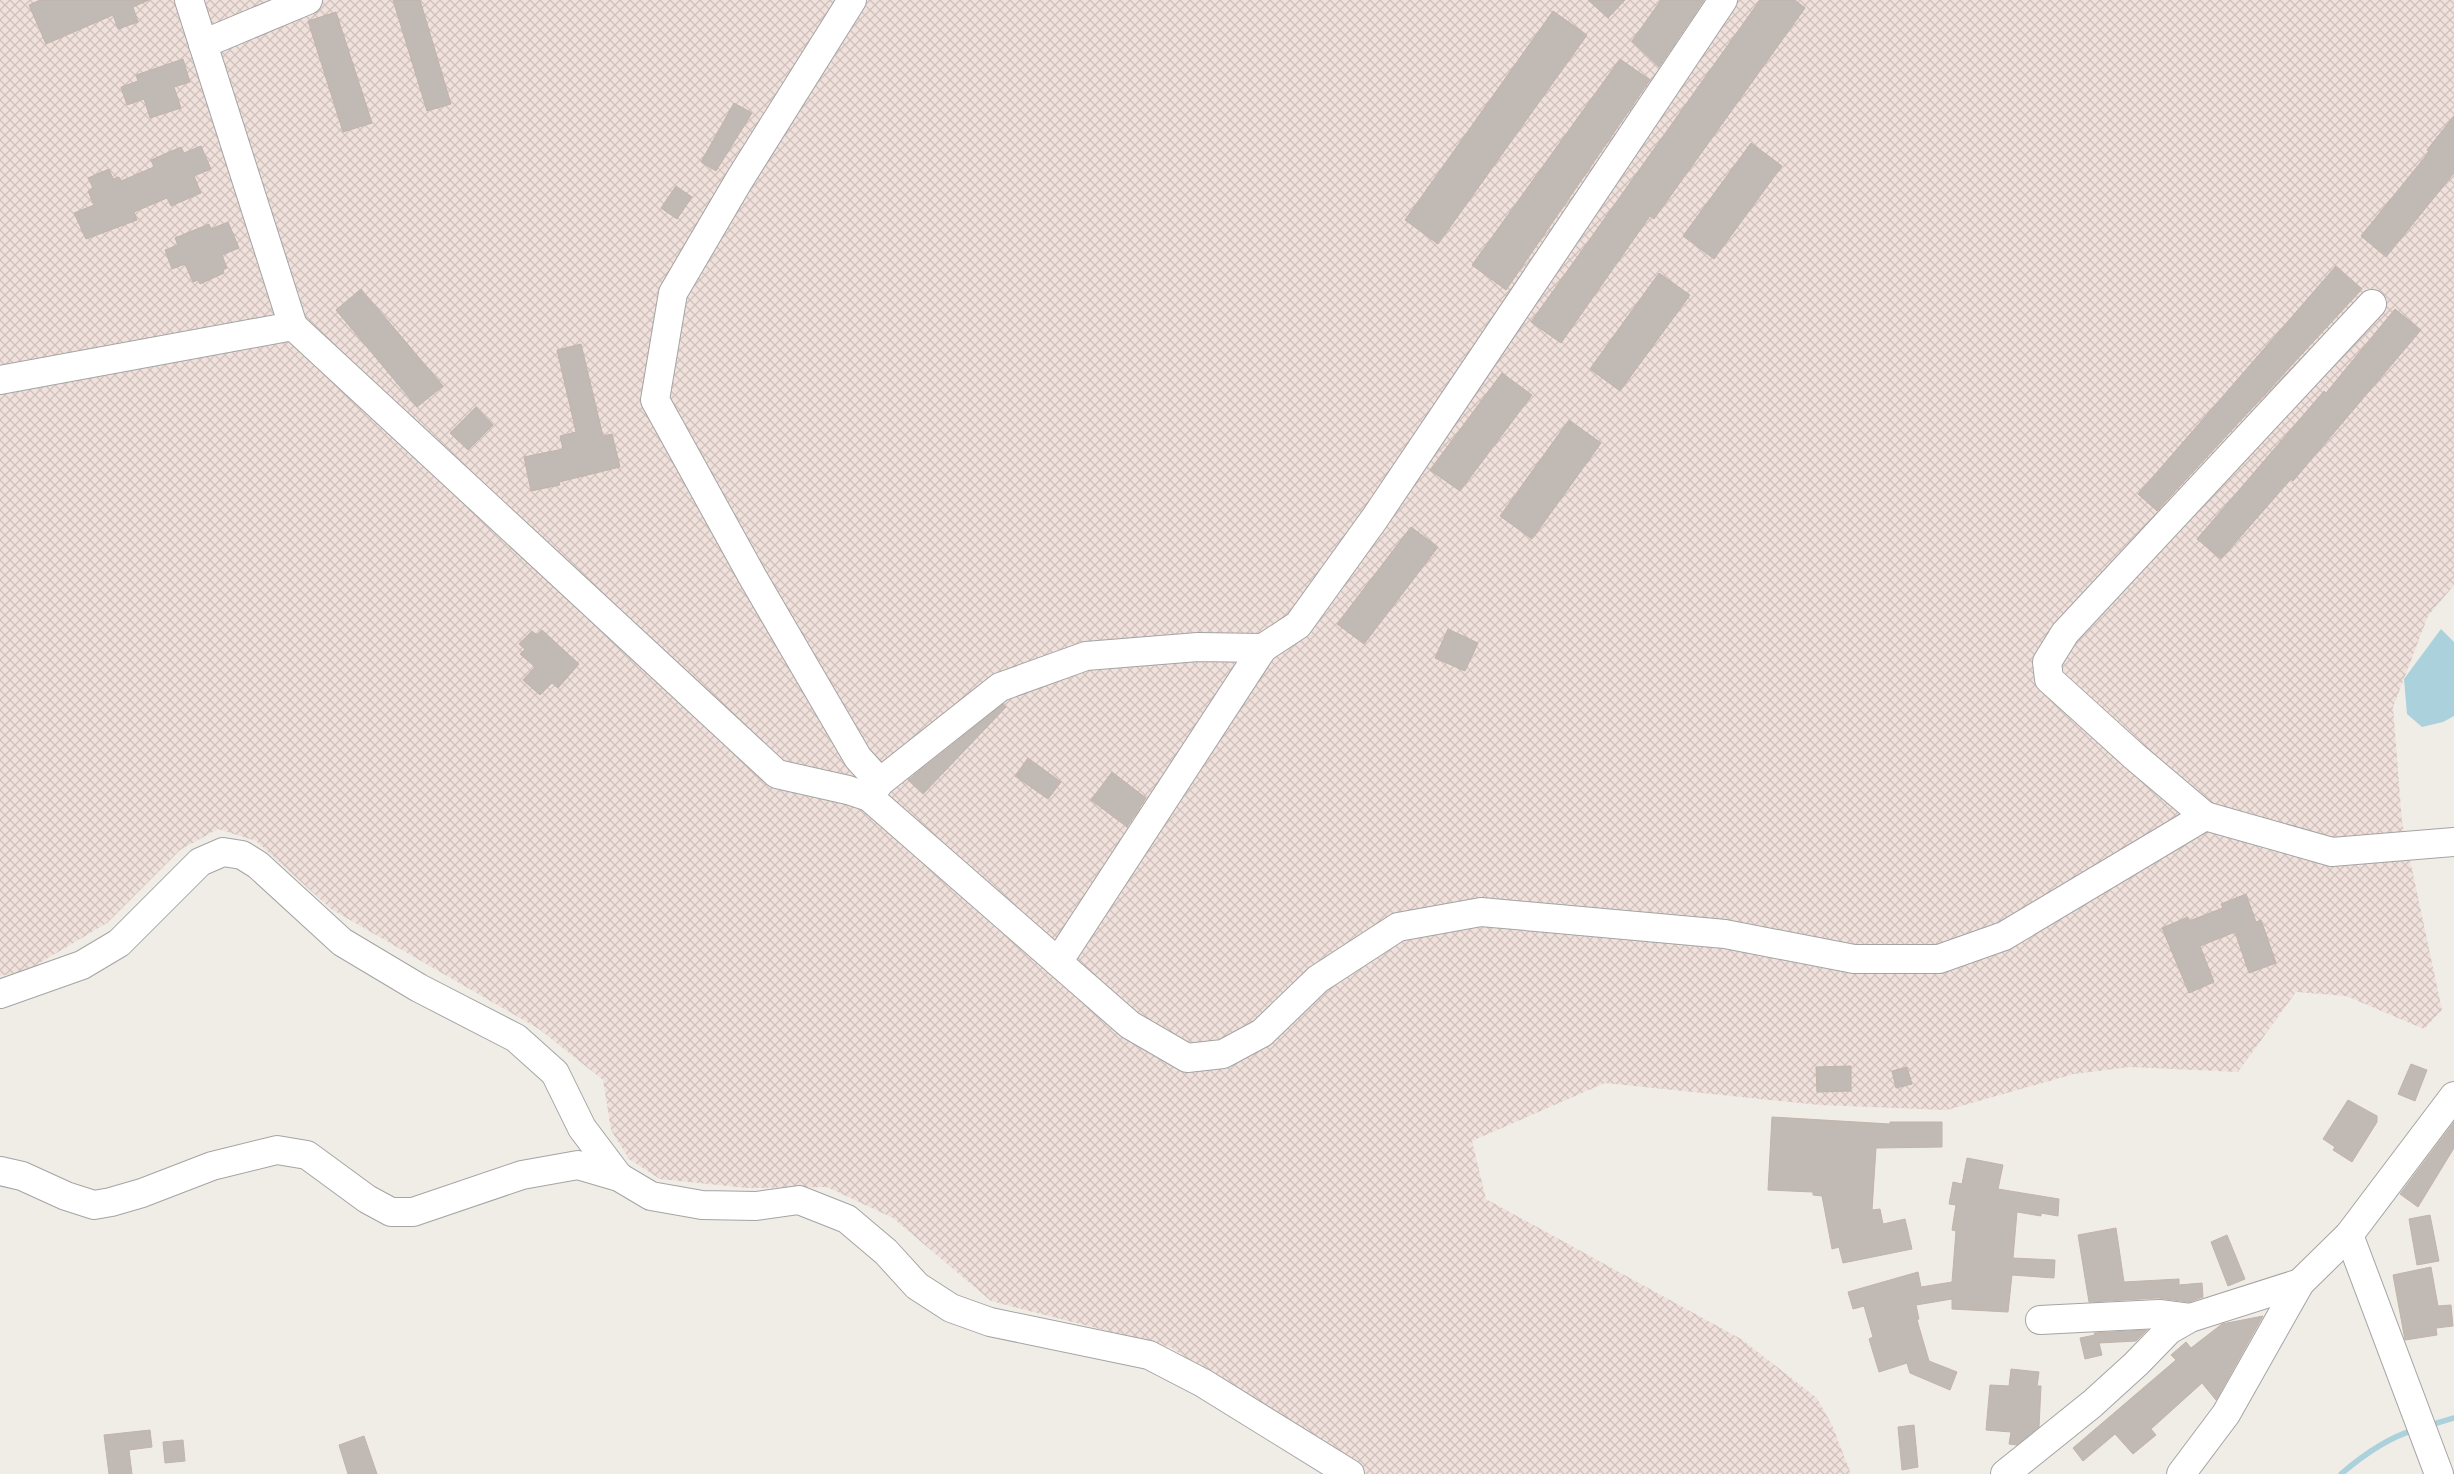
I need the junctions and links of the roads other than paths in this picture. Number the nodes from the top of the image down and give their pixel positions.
1 (189, 0) edge
2 (308, 0) edge
3 (852, 0) edge
4 (1722, 0) edge
5 (203, 44) junction
6 (2372, 304) dead end
7 (293, 326) junction
8 (0, 380) edge
9 (1262, 648) junction
10 (874, 790) junction
11 (2205, 816) junction
12 (2454, 842) edge
13 (1058, 962) junction
14 (0, 994) edge
15 (2454, 1096) edge
16 (0, 1171) edge
17 (619, 1177) junction
18 (2349, 1236) junction
19 (2300, 1283) junction
20 (2190, 1318) junction
21 (2040, 1320) dead end
22 (1350, 1474) edge
23 (2005, 1474) edge
24 (2182, 1474) edge
25 (2439, 1474) edge

1 - 5 street
2 - 5 street
3 - 10 street
4 - 9 street
5 - 7 street
6 - 11 street
7 - 8 street
7 - 10 street
9 - 10 street
9 - 13 street
10 - 13 street
11 - 12 street
11 - 13 street
14 - 17 street
15 - 18 street
16 - 17 street
17 - 22 street
18 - 19 street
18 - 25 street
19 - 20 street
19 - 24 street
20 - 21 street
20 - 23 street

